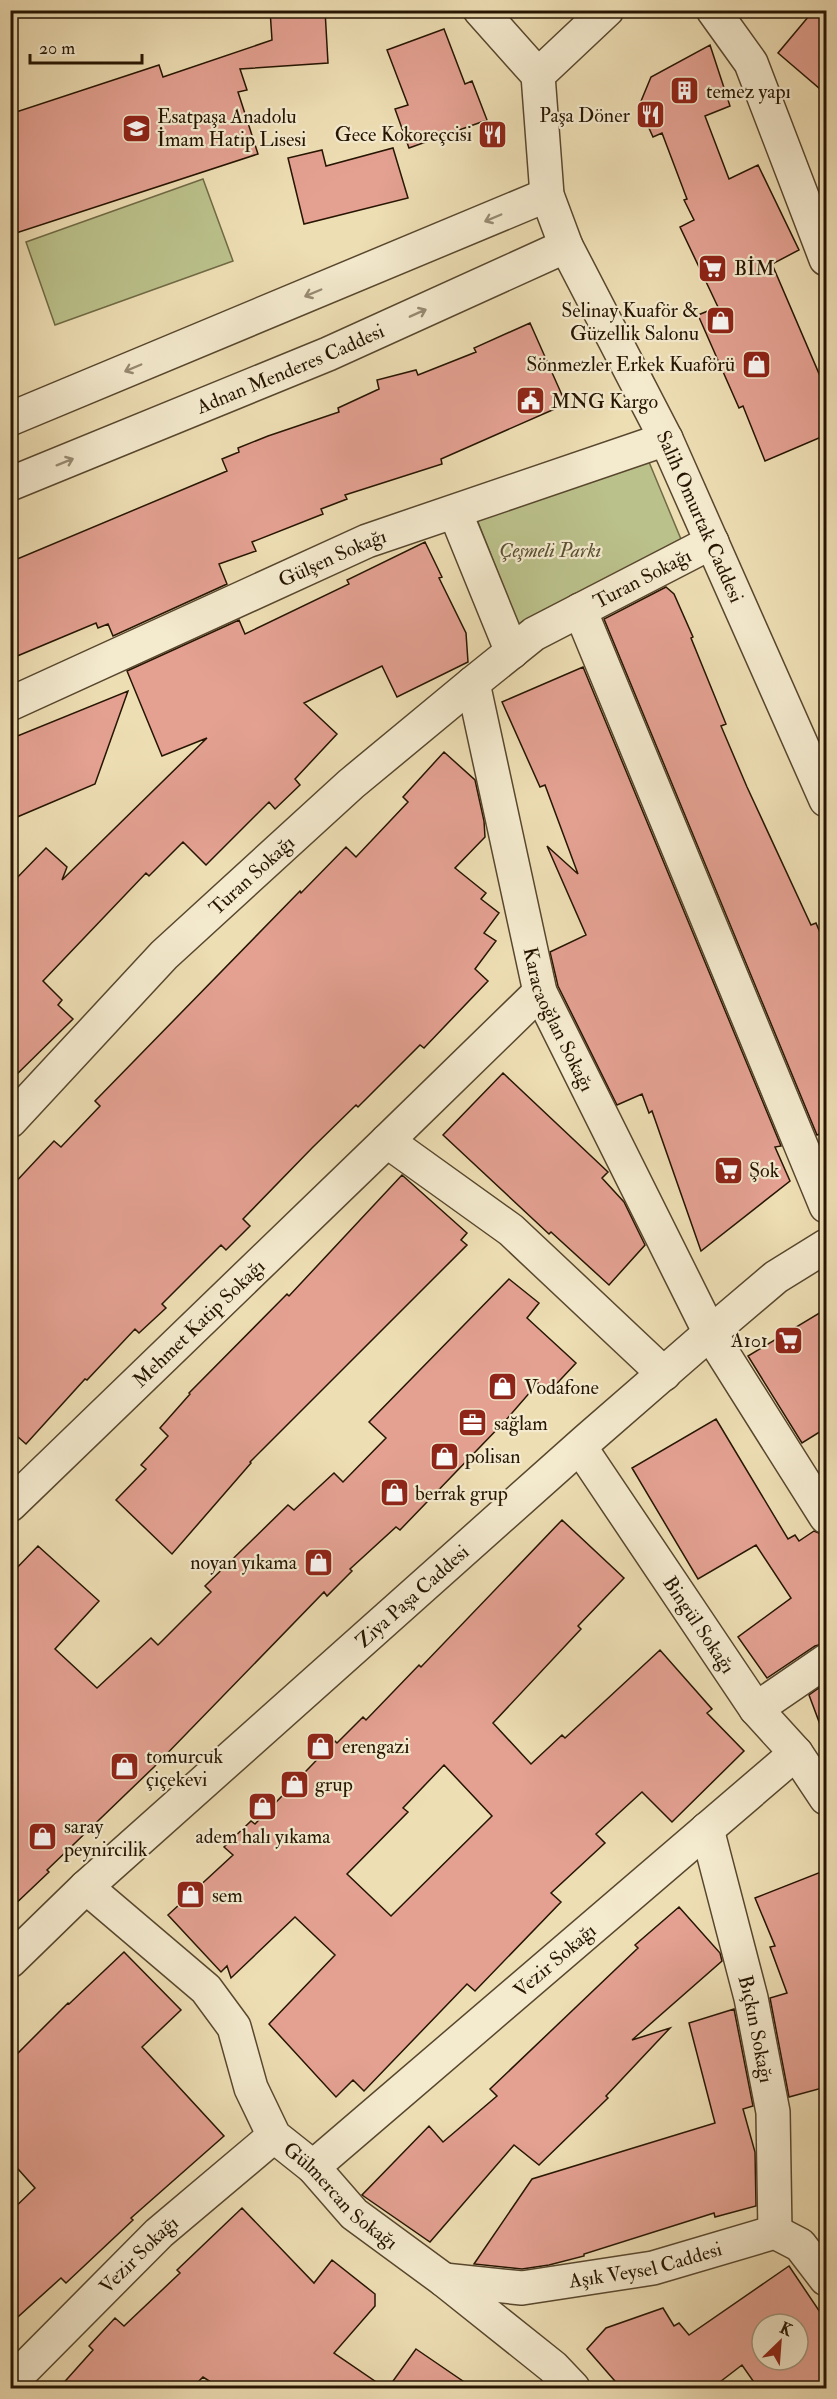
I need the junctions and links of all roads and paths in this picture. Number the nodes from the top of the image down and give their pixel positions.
1 (480, 10) edge
2 (607, 10) edge
3 (713, 10) edge
4 (538, 75) junction
5 (547, 195) junction
6 (566, 246) junction
7 (826, 259) edge
8 (10, 419) edge
9 (666, 439) junction
10 (10, 484) edge
11 (455, 512) junction
12 (712, 542) junction
13 (580, 610) junction
14 (512, 652) junction
15 (473, 682) junction
16 (10, 704) edge
17 (826, 800) edge
18 (540, 992) junction
19 (10, 1121) edge
20 (387, 1142) junction
21 (826, 1206) edge
22 (826, 1246) edge
23 (710, 1333) junction
24 (664, 1374) junction
25 (580, 1447) junction
26 (10, 1505) edge
27 (826, 1516) edge
28 (826, 1661) edge
29 (756, 1709) junction
30 (796, 1753) junction
31 (826, 1797) edge
32 (707, 1829) junction
33 (86, 1887) junction
34 (10, 1960) edge
35 (274, 2136) junction
36 (313, 2167) junction
37 (775, 2232) junction
38 (826, 2279) edge
39 (444, 2280) junction
40 (10, 2384) edge
41 (573, 2388) edge

1 - 4 street
2 - 4 street
3 - 7 street
4 - 5 street, Salih Omurtak Caddesi
5 - 6 street, Salih Omurtak Caddesi
5 -> 8 street
6 - 9 street, Salih Omurtak Caddesi
10 -> 6 street, Adnan Menderes Caddesi
9 - 11 street, Gülşen Sokağı
9 - 12 street, Salih Omurtak Caddesi
11 - 14 street
11 - 16 street, Gülşen Sokağı
12 - 13 street, Turan Sokağı
12 - 17 street, Salih Omurtak Caddesi
13 - 14 street, Turan Sokağı
13 - 21 street
14 - 15 street, Turan Sokağı
15 - 18 street, Karacaoğlan Sokağı
15 - 19 street, Turan Sokağı
18 - 20 street, Mehmet Katip Sokağı
18 - 23 street, Karacaoğlan Sokağı
20 - 24 street
20 - 26 street, Mehmet Katip Sokağı
22 - 23 street, Ziya Paşa Caddesi
23 - 24 street, Ziya Paşa Caddesi
23 - 27 street, Karacaoğlan Sokağı
24 - 25 street, Ziya Paşa Caddesi
25 - 29 street, Bingül Sokağı
25 - 33 street, Ziya Paşa Caddesi
28 - 29 street
29 - 30 street, Bingül Sokağı
30 - 31 street, Bingül Sokağı
30 - 32 street, Vezir Sokağı
32 - 36 street, Vezir Sokağı
32 - 37 street, Bıçkın Sokağı
33 - 34 street, Ziya Paşa Caddesi
33 - 35 street, Gülmercan Sokağı
35 - 36 street, Gülmercan Sokağı
35 - 40 street, Vezir Sokağı
36 - 39 street, Gülmercan Sokağı
37 - 38 street
37 - 39 street, Aşık Veysel Caddesi
39 - 41 street, Gülmercan Sokağı

